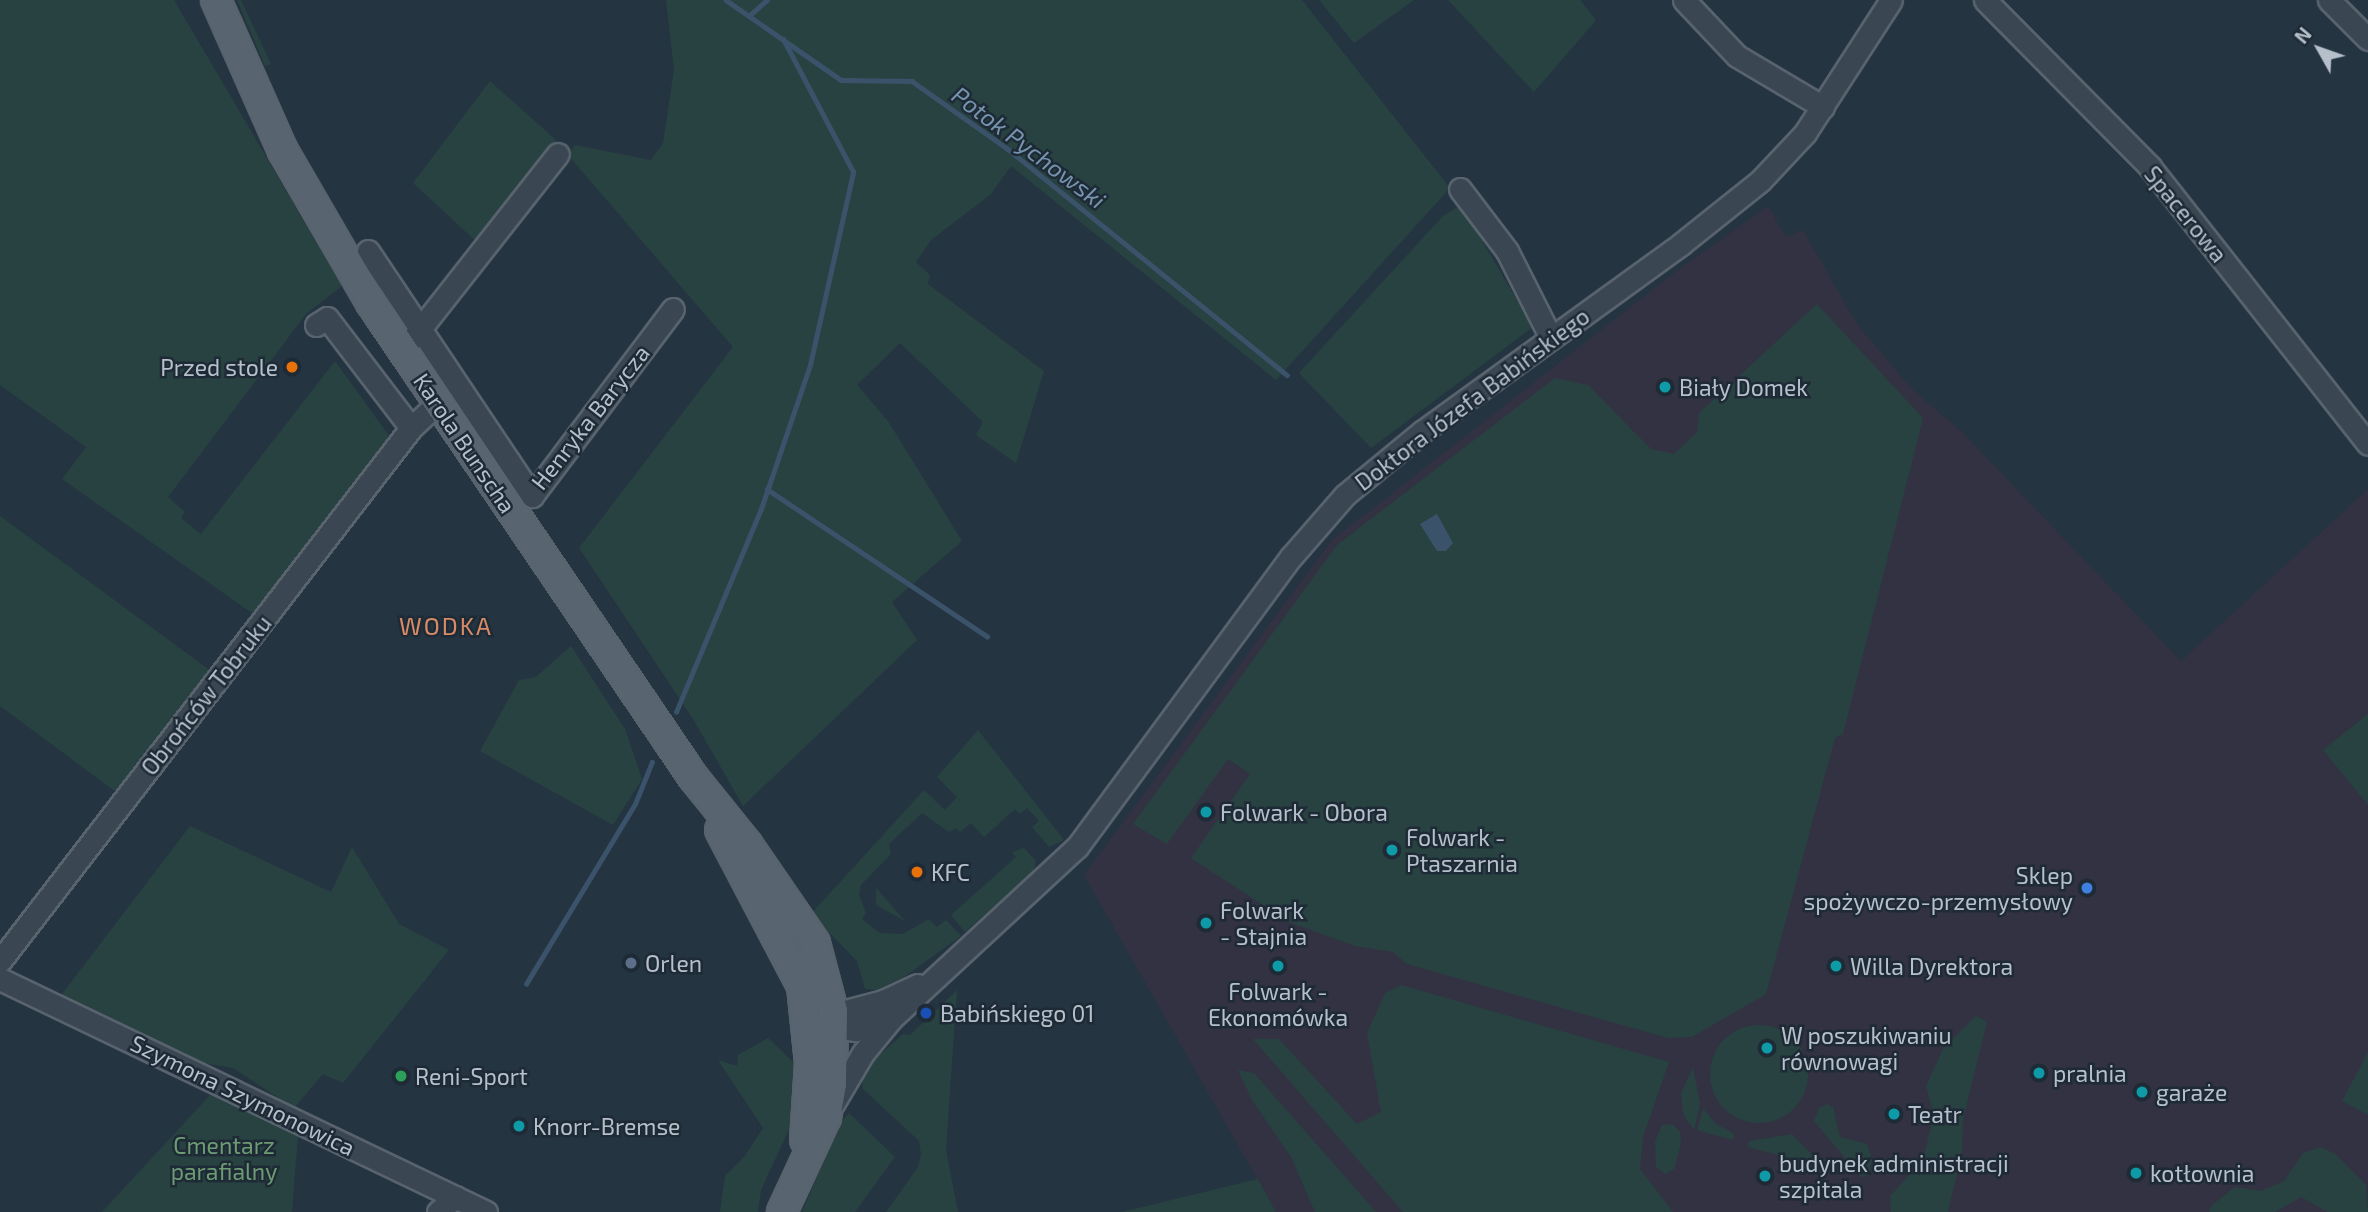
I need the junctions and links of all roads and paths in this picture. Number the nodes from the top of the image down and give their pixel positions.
1 (195, 0) edge
2 (216, 0) edge
3 (1684, 0) edge
4 (1891, 0) edge
5 (1985, 0) edge
6 (2329, 0) edge
7 (2368, 39) edge
8 (256, 97) junction
9 (1823, 107) junction
10 (558, 154) dead end
11 (1460, 189) dead end
12 (368, 251) dead end
13 (673, 309) dead end
14 (316, 325) dead end
15 (1551, 338) junction
16 (410, 339) junction
17 (438, 403) junction
18 (411, 428) junction
19 (2368, 444) edge
20 (0, 961) edge
21 (934, 975) junction
22 (0, 979) edge
23 (891, 1019) junction
24 (825, 1021) junction
25 (826, 1117) junction
26 (802, 1163) junction
27 (455, 1197) junction
28 (438, 1212) edge
29 (486, 1212) edge
30 (782, 1212) edge

1 - 8 main road, Karola Bunscha
2 - 8 main road, Karola Bunscha
3 - 9 street
4 - 9 street, Doktora Józefa Babińskiego
5 - 19 street, Spacerowa
6 - 7 street
8 - 16 main road, Karola Bunscha
9 - 15 street, Doktora Józefa Babińskiego
10 - 16 street
11 - 15 street
12 - 16 street, Henryka Barycza
13 - 16 street, Henryka Barycza
14 - 18 street
15 - 21 street, Doktora Józefa Babińskiego
16 - 17 main road, Karola Bunscha
17 - 18 street, Obrońców Tobruku
17 - 24 main road, Karola Bunscha
18 - 20 street, Obrońców Tobruku
21 - 23 street, Doktora Józefa Babińskiego
21 - 24 street, Doktora Józefa Babińskiego
22 - 27 street, Szymona Szymonowica
23 - 24 street
23 - 25 street, Doktora Józefa Babińskiego
24 - 25 main road, Karola Bunscha
24 - 26 main road, Doktora Józefa Babińskiego
25 - 26 main road, Doktora Józefa Babińskiego
26 - 30 main road, Doktora Józefa Babińskiego
27 - 28 street
27 - 29 street, Szymona Szymonowica

